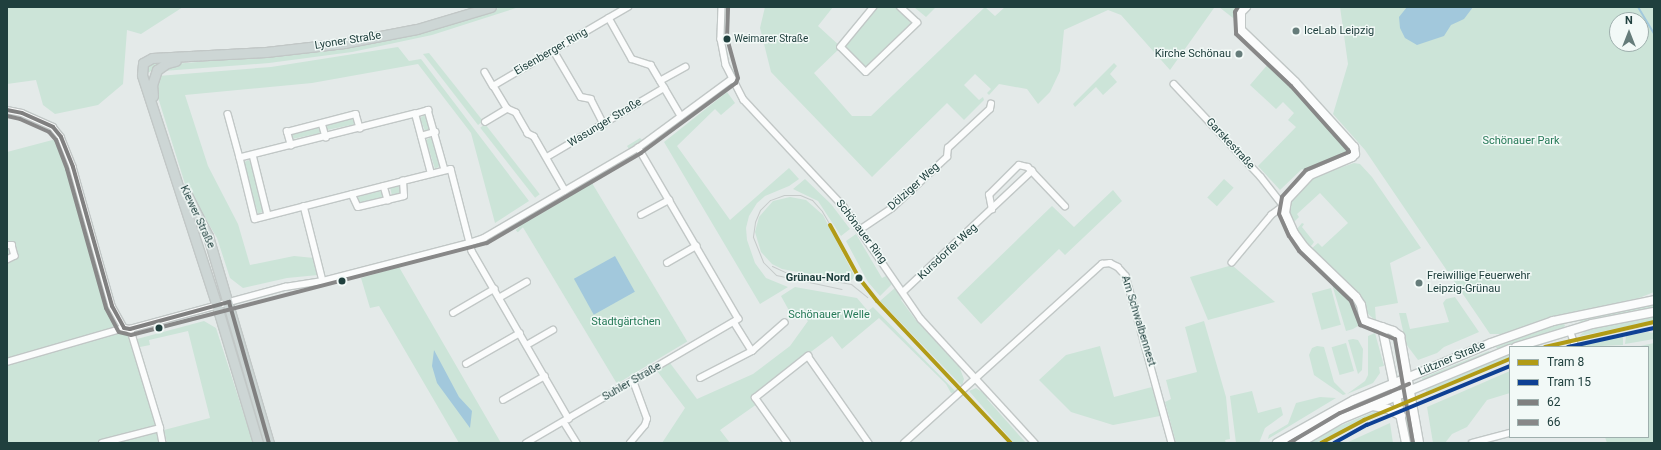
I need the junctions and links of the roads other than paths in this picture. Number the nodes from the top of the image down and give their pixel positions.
1 (491, 7) edge
2 (628, 7) edge
3 (722, 7) edge
4 (874, 7) edge
5 (900, 7) edge
6 (1246, 7) edge
7 (609, 18) junction
8 (554, 51) junction
9 (201, 56) junction
10 (685, 67) dead end
11 (485, 72) dead end
12 (732, 79) junction
13 (660, 81) junction
14 (1174, 84) dead end
15 (493, 86) junction
16 (664, 88) junction
17 (990, 104) dead end
18 (155, 109) junction
19 (507, 109) junction
20 (7, 110) edge
21 (228, 114) dead end
22 (415, 114) junction
23 (681, 116) junction
24 (485, 122) dead end
25 (322, 123) junction
26 (604, 124) junction
27 (360, 128) junction
28 (435, 132) junction
29 (421, 136) junction
30 (326, 137) junction
31 (291, 146) junction
32 (638, 148) junction
33 (253, 155) junction
34 (170, 156) junction
35 (547, 157) junction
36 (240, 158) junction
37 (445, 170) junction
38 (1032, 172) junction
39 (431, 174) junction
40 (403, 181) junction
41 (384, 186) junction
42 (565, 191) junction
43 (352, 194) junction
44 (388, 200) junction
45 (669, 200) junction
46 (304, 206) junction
47 (1065, 206) dead end
48 (1284, 206) junction
49 (992, 210) junction
50 (268, 215) junction
51 (641, 215) dead end
52 (861, 229) junction
53 (469, 243) junction
54 (7, 245) edge
55 (696, 246) junction
56 (7, 260) edge
57 (1232, 262) dead end
58 (667, 263) dead end
59 (324, 281) junction
60 (527, 282) dead end
61 (494, 289) junction
62 (903, 292) junction
63 (499, 298) junction
64 (1654, 300) edge
65 (229, 302) junction
66 (217, 306) junction
67 (1613, 307) junction
68 (1654, 312) edge
69 (453, 313) dead end
70 (736, 320) junction
71 (784, 323) dead end
72 (1382, 327) junction
73 (127, 329) junction
74 (553, 330) dead end
75 (1570, 330) junction
76 (520, 333) junction
77 (527, 345) junction
78 (1519, 346) edge
79 (1576, 346) edge
80 (1509, 349) edge
81 (752, 351) junction
82 (7, 362) edge
83 (466, 364) dead end
84 (545, 376) junction
85 (700, 378) dead end
86 (1408, 378) junction
87 (976, 380) junction
88 (633, 381) junction
89 (1395, 383) junction
90 (1409, 390) junction
91 (1397, 395) junction
92 (503, 400) dead end
93 (1372, 406) junction
94 (1401, 416) junction
95 (567, 420) junction
96 (160, 428) junction
97 (1509, 433) edge
98 (102, 443) edge
99 (163, 443) edge
100 (258, 443) edge
101 (269, 443) edge
102 (526, 443) edge
103 (577, 443) edge
104 (630, 443) edge
105 (787, 443) edge
106 (869, 443) edge
107 (904, 443) edge
108 (1035, 443) edge
109 (1172, 443) edge
110 (1277, 443) edge
111 (1300, 443) edge
112 (1406, 443) edge
113 (1419, 443) edge
114 (1472, 443) edge

1 - 9 main road, Lyoner Straße
2 - 7 street, Eisenberger Ring
3 - 12 street, Schönauer Ring
4 - 5 street
6 - 48 main road
7 - 8 street, Eisenberger Ring
7 - 13 street
8 - 15 street, Eisenberger Ring
8 - 26 street
9 - 18 main road, Lyoner Straße
9 - 18 main road, Lyoner Straße
10 - 13 street
11 - 15 street
12 - 23 street
12 - 52 street, Schönauer Ring
13 - 16 street
14 - 48 street, Garskestraße
15 - 19 street
16 - 23 street
16 - 26 street, Wasunger Straße
17 - 52 street, Dölziger Weg
18 - 34 main road, Kiewer Straße
19 - 24 street
19 - 35 street
20 - 73 street
21 - 36 street
22 - 27 street
22 - 28 street
22 - 29 street
23 - 32 street
25 - 27 street
25 - 30 street
25 - 31 street
26 - 35 street, Wasunger Straße
27 - 30 street
28 - 29 street
28 - 37 street
29 - 39 street
30 - 31 street
31 - 33 street
32 - 42 street
32 - 45 street
33 - 36 street
33 - 50 street
34 - 65 main road, Kiewer Straße
34 - 66 main road, Kiewer Straße
35 - 42 street
36 - 50 street
37 - 39 street
37 - 53 street
38 - 47 street
38 - 49 street, Kursdorfer Weg
38 - 49 street
39 - 40 street
40 - 41 street
40 - 44 street
41 - 43 street
41 - 44 street
42 - 53 street
43 - 44 street
43 - 46 street
45 - 51 street
45 - 55 street
46 - 50 street
46 - 59 street
48 - 57 street
48 - 72 main road, Garskestraße
49 - 62 street, Kursdorfer Weg
52 - 62 street, Schönauer Ring
53 - 59 street
53 - 61 street
54 - 56 street
55 - 58 street
55 - 70 street
59 - 65 street
60 - 63 street
61 - 63 street
61 - 69 street
62 - 87 street, Schönauer Ring
63 - 76 street
64 - 67 main road, Lützner Straße
65 - 66 street
65 - 101 main road, Kiewer Straße
66 - 73 street
66 - 100 main road, Kiewer Straße
67 - 75 main road, Lützner Straße
67 - 86 main road, Lützner Straße
68 - 75 main road, Lützner Straße
70 - 81 street
70 - 88 street, Suhler Straße
71 - 81 street
72 - 86 main road, Garskestraße
72 - 89 main road
73 - 82 street
73 - 96 street
74 - 77 street
75 - 78 main road, Lützner Straße
75 - 79 street
76 - 77 street
76 - 83 street
77 - 84 street
80 - 90 main road, Lützner Straße
81 - 85 street
84 - 92 street
84 - 95 street
86 - 89 main road, Lützner Straße
86 - 90 main road
87 - 107 street, Am Schwalbennest
87 - 108 street, Schönauer Ring
87 - 109 street, Am Schwalbennest
88 - 95 street, Suhler Straße
88 - 104 street
89 - 91 main road
89 - 110 main road, Lützner Straße
90 - 91 main road, Lützner Straße
90 - 113 main road
91 - 93 main road, Lützner Straße
91 - 94 main road
93 - 94 main road
93 - 111 main road, Lützner Straße
94 - 112 main road
95 - 102 street, Suhler Straße
95 - 103 street
96 - 98 street
96 - 99 street
97 - 114 street
105 - 106 street

